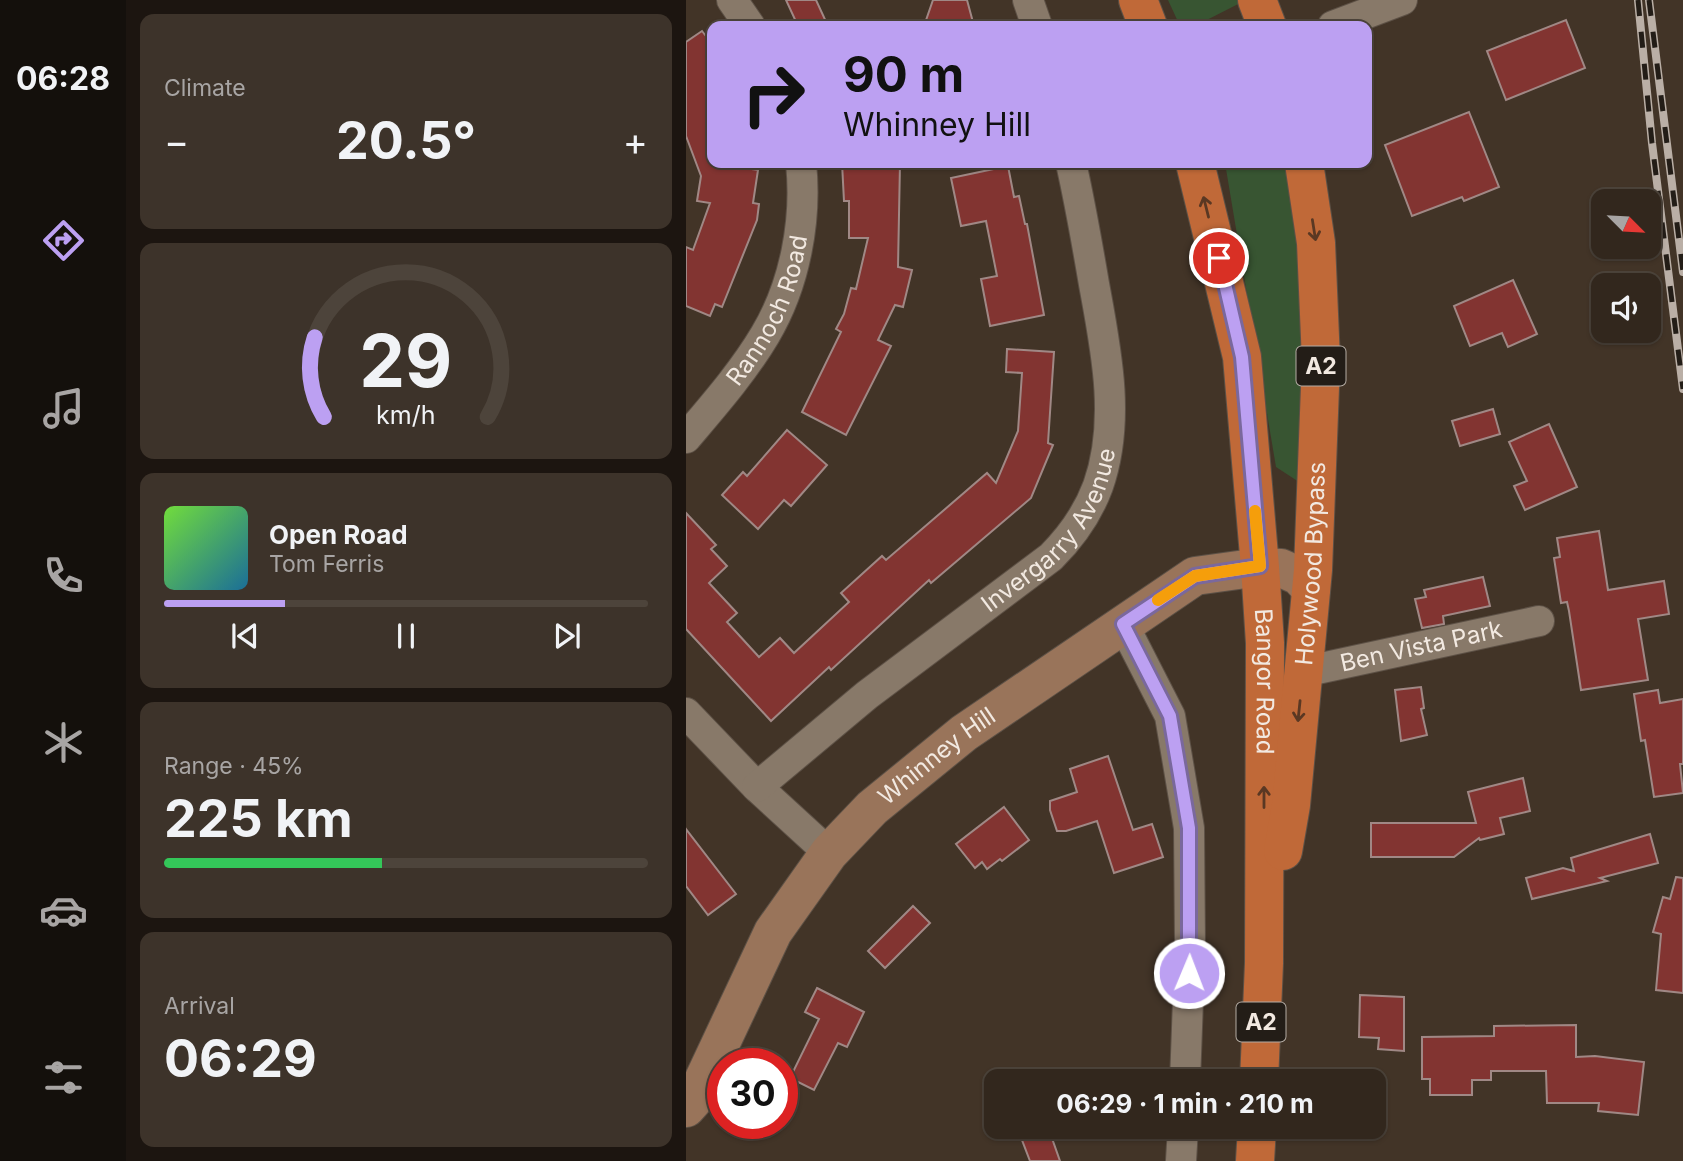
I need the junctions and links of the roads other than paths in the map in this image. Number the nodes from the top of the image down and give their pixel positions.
1 (732, 0) edge
2 (1028, 0) edge
3 (1138, 0) edge
4 (1402, 0) edge
5 (747, 21) edge
6 (1035, 21) edge
7 (1146, 21) edge
8 (1346, 21) edge
9 (801, 168) edge
10 (1072, 168) edge
11 (1196, 168) edge
12 (1305, 168) edge
13 (686, 438) edge
14 (1284, 574) junction
15 (1539, 621) dead end
16 (1123, 624) junction
17 (1303, 672) junction
18 (686, 713) edge
19 (757, 787) junction
20 (829, 853) junction
21 (1264, 963) junction
22 (1185, 1069) edge
23 (1260, 1069) edge
24 (686, 1108) edge
25 (1182, 1139) edge
26 (1256, 1139) edge
27 (1181, 1161) edge
28 (1255, 1161) edge

1 - 5 street
2 - 6 street
3 - 7 highway
4 - 8 street
9 - 13 street, Rannoch Road
10 - 19 street, Invergarry Avenue
14 -> 11 highway, Bangor Road / A2
12 -> 14 highway, Holywood Bypass / A2
14 - 16 street, Whinney Hill
14 - 17 highway, Holywood Bypass / A2
21 -> 14 highway, Bangor Road / A2
15 - 17 street, Ben Vista Park
16 - 20 street, Whinney Hill
16 - 22 street
17 -> 21 highway, Holywood Bypass / A2
18 - 19 street
19 - 20 street
20 - 24 street, Whinney Hill
21 - 23 highway, Bangor Road / A2
25 - 27 street
26 - 28 highway

